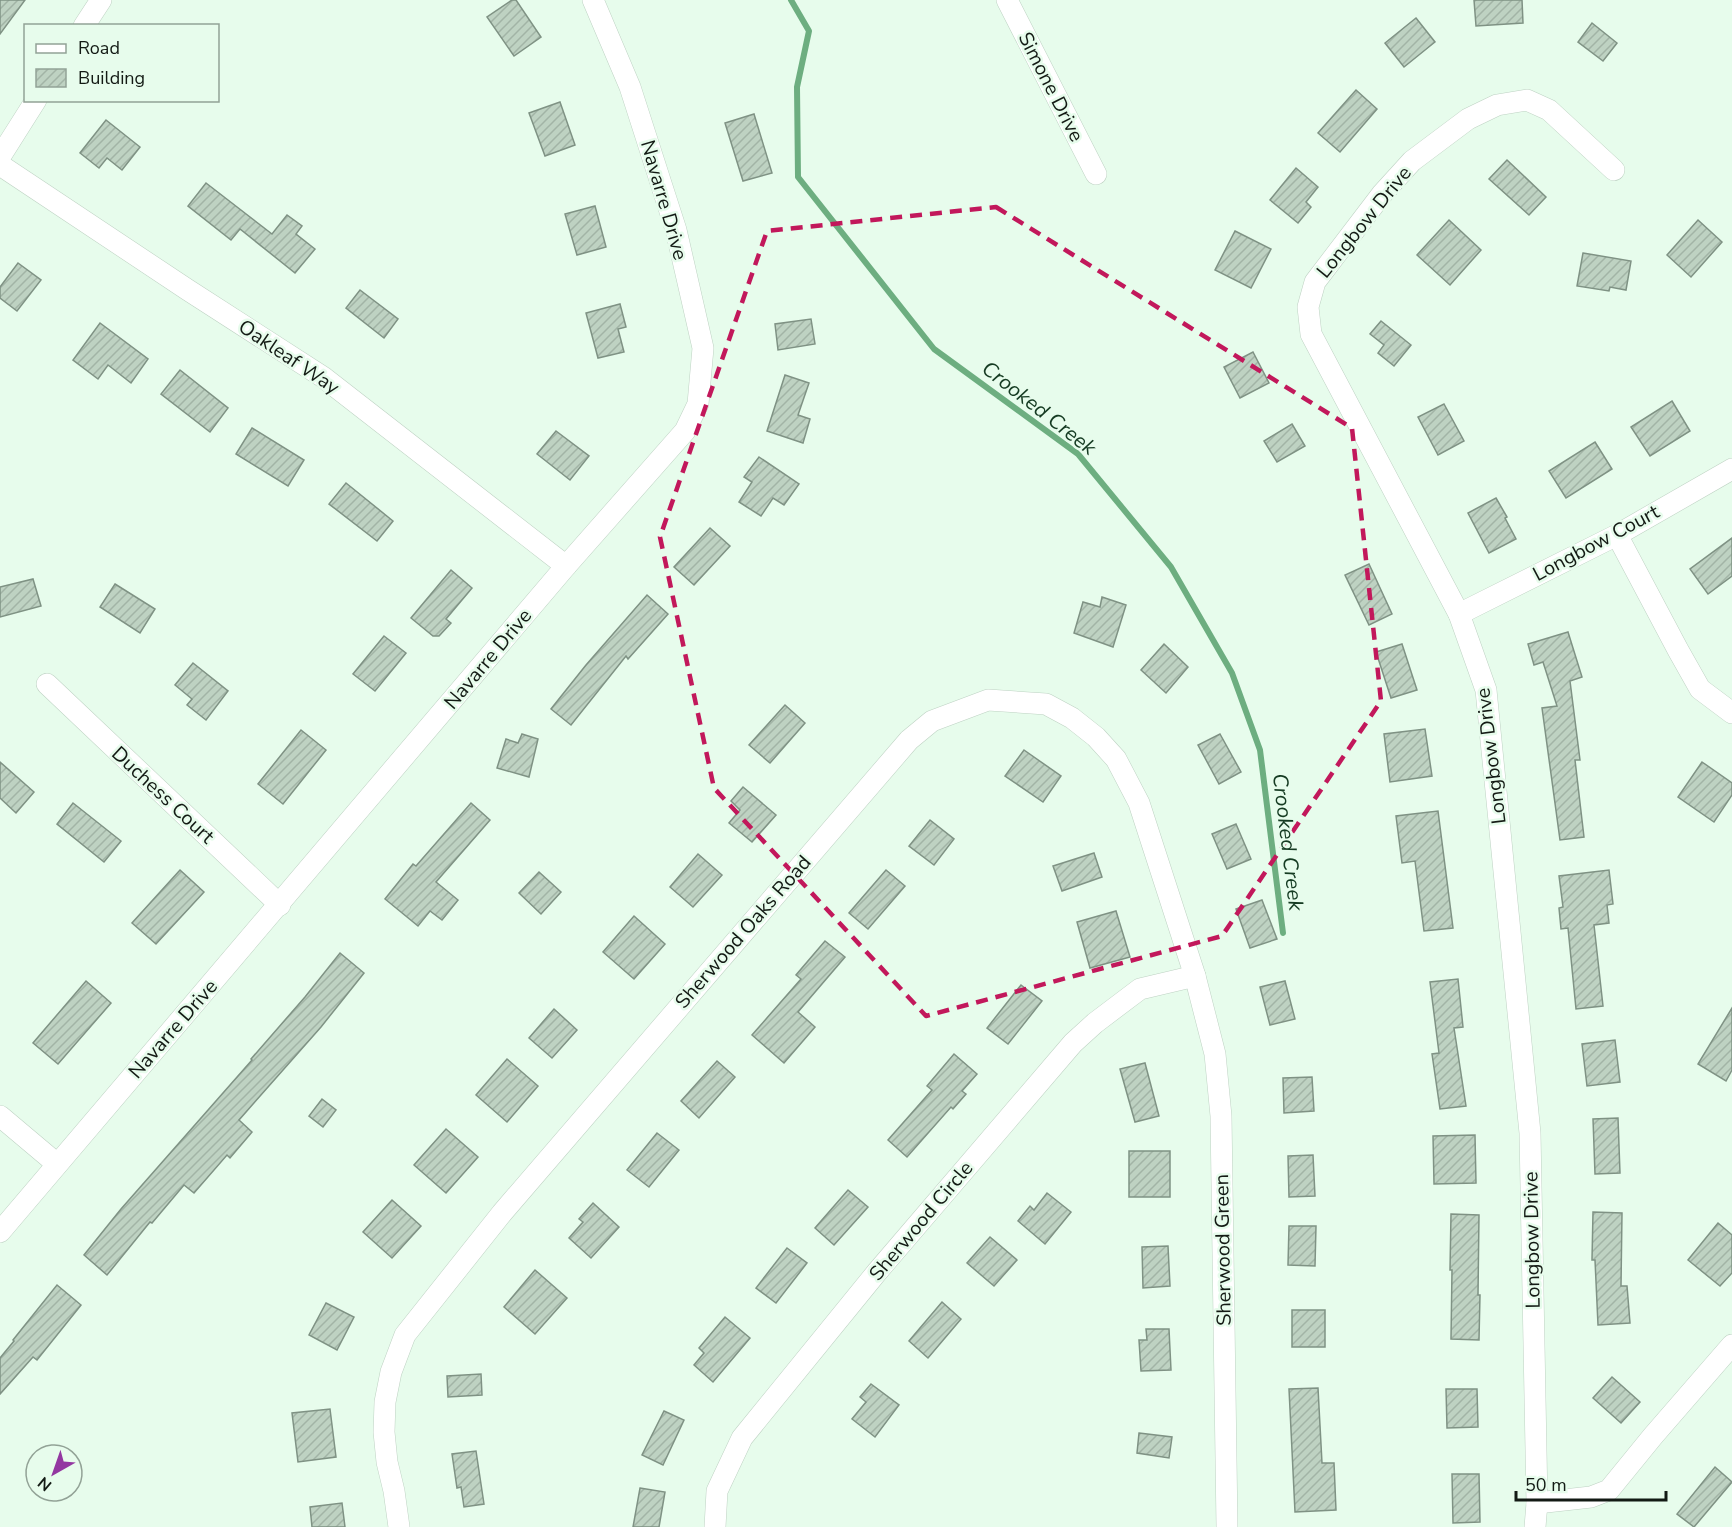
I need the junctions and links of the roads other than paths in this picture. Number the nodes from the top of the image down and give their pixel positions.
1 (100, 0) edge
2 (592, 0) edge
3 (1007, 0) edge
4 (85, 24) edge
5 (35, 102) edge
6 (0, 157) edge
7 (0, 165) edge
8 (1614, 170) dead end
9 (1096, 174) dead end
10 (1732, 469) edge
11 (1617, 535) junction
12 (566, 566) junction
13 (1459, 614) junction
14 (47, 684) dead end
15 (1732, 713) edge
16 (280, 905) junction
17 (1195, 976) junction
18 (0, 1116) edge
19 (57, 1164) junction
20 (0, 1232) edge
21 (1732, 1346) edge
22 (1536, 1503) junction
23 (399, 1527) edge
24 (715, 1527) edge
25 (1227, 1527) edge
26 (1535, 1527) edge

1 - 4 street
2 - 12 street, Navarre Drive
3 - 9 street, Simone Drive
5 - 6 street
7 - 12 street, Oakleaf Way
8 - 13 street, Longbow Drive
10 - 11 street, Longbow Court
11 - 13 street, Longbow Court
11 - 15 street
12 - 16 street, Navarre Drive
13 - 22 street, Longbow Drive
14 - 16 street, Duchess Court
16 - 19 street, Navarre Drive
17 - 23 street, Sherwood Oaks Road
17 - 24 street, Sherwood Circle
17 - 25 street, Sherwood Green
18 - 19 street
19 - 20 street, Navarre Drive
21 - 22 street
22 - 26 street, Longbow Drive

